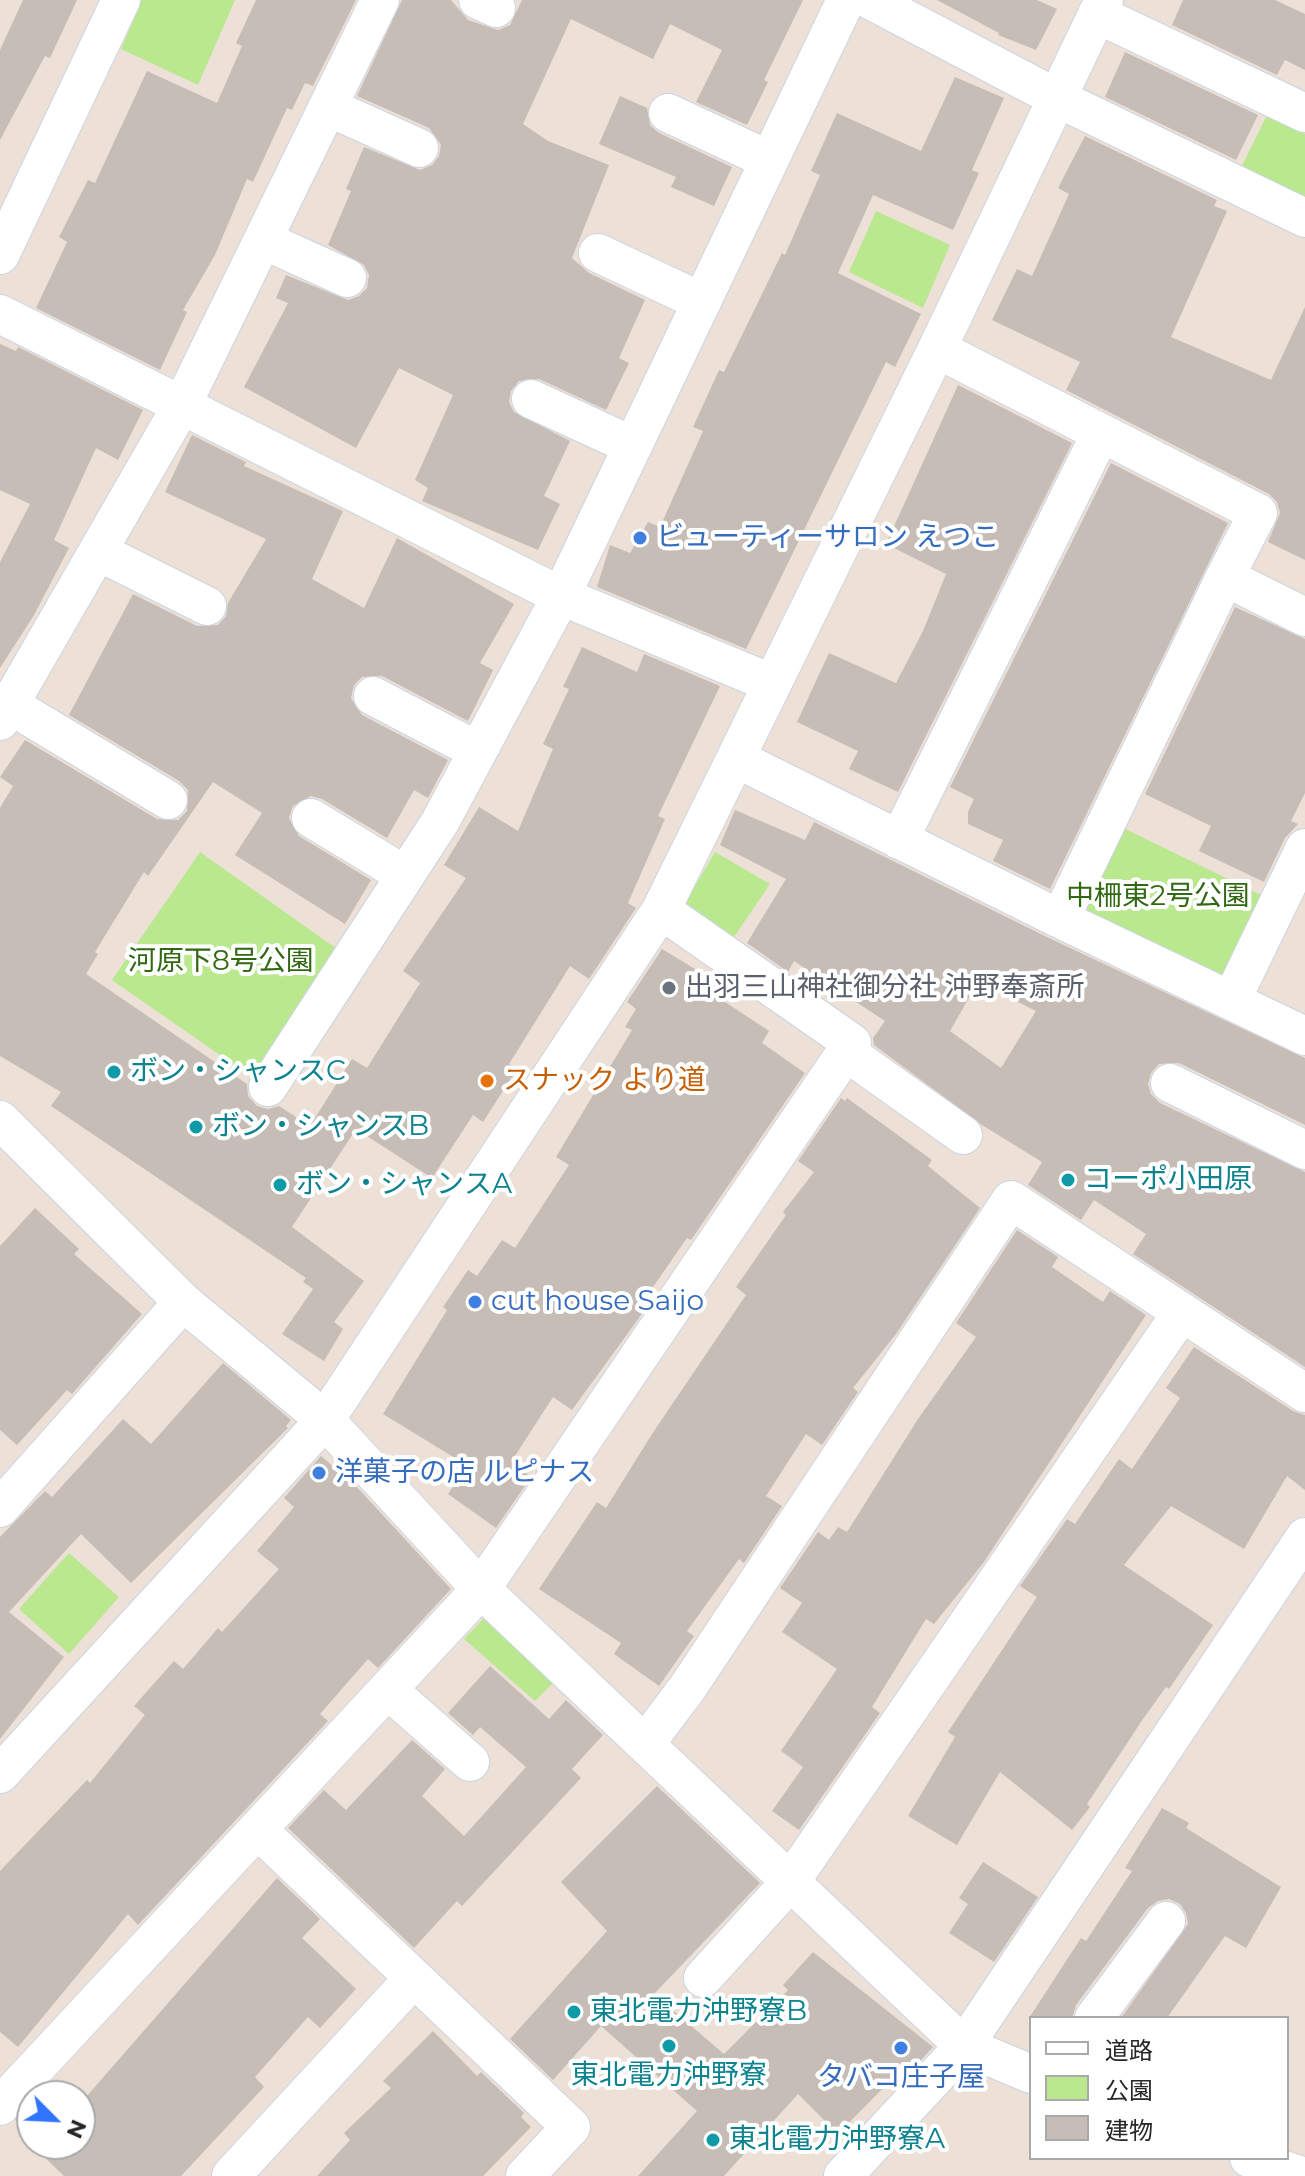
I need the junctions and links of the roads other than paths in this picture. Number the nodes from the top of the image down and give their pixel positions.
1 (121, 0) edge
2 (380, 0) edge
3 (846, 0) edge
4 (870, 0) edge
5 (1100, 7) edge
6 (1057, 98) junction
7 (328, 107) junction
8 (668, 113) dead end
9 (1305, 113) edge
10 (419, 148) dead end
11 (769, 160) junction
12 (1305, 218) edge
13 (263, 240) junction
14 (598, 253) dead end
15 (0, 255) edge
16 (347, 278) dead end
17 (702, 302) junction
18 (0, 314) edge
19 (937, 349) junction
20 (531, 399) dead end
21 (182, 405) junction
22 (1101, 433) junction
23 (633, 446) junction
24 (99, 552) junction
25 (1225, 577) junction
26 (561, 596) junction
27 (207, 606) dead end
28 (1305, 617) edge
29 (771, 683) junction
30 (373, 696) dead end
31 (5, 713) edge
32 (478, 751) junction
33 (737, 759) junction
34 (168, 800) dead end
35 (311, 818) dead end
36 (899, 840) junction
37 (1305, 848) edge
38 (405, 875) junction
39 (661, 910) junction
40 (1060, 919) junction
41 (1232, 999) junction
42 (1305, 1036) edge
43 (846, 1052) junction
44 (1170, 1083) dead end
45 (268, 1087) dead end
46 (0, 1120) edge
47 (963, 1135) dead end
48 (1305, 1150) edge
49 (183, 1302) junction
50 (1182, 1312) junction
51 (1305, 1393) edge
52 (325, 1420) junction
53 (8, 1485) edge
54 (1305, 1537) edge
55 (481, 1589) junction
56 (388, 1690) junction
57 (645, 1744) junction
58 (470, 1762) dead end
59 (2, 1770) edge
60 (258, 1830) junction
61 (791, 1881) junction
62 (1166, 1921) dead end
63 (414, 1978) junction
64 (703, 1978) dead end
65 (1095, 2016) edge
66 (964, 2046) junction
67 (1029, 2073) edge
68 (0, 2106) edge
69 (1255, 2160) edge
70 (231, 2176) edge
71 (525, 2176) edge
72 (843, 2176) edge
73 (1302, 2176) edge

1 - 15 street
2 - 7 street
3 - 11 street
4 - 6 street
5 - 6 street
5 - 9 street
6 - 12 street
6 - 19 street
7 - 10 street
7 - 13 street
8 - 11 street
11 - 17 street
13 - 16 street
13 - 21 street
14 - 17 street
17 - 23 street
18 - 21 street
19 - 22 street
19 - 29 street
20 - 23 street
21 - 24 street
21 - 26 street
22 - 25 street
22 - 36 street
23 - 26 street
24 - 27 street
24 - 31 street
25 - 28 street
25 - 40 street
26 - 29 street
26 - 32 street
29 - 33 street
30 - 32 street
31 - 34 street
32 - 38 street
33 - 36 street
33 - 39 street
35 - 38 street
36 - 40 street
37 - 41 street
38 - 45 street
39 - 43 street
39 - 52 street
40 - 41 street
41 - 42 street
43 - 47 street
43 - 55 street
44 - 48 street
46 - 49 street
49 - 52 street
49 - 53 street
50 - 51 street
50 - 57 street
50 - 61 street
52 - 55 street
52 - 59 street
54 - 66 street
55 - 56 street
55 - 57 street
56 - 58 street
56 - 60 street
57 - 61 street
60 - 63 street
60 - 68 street
61 - 64 street
61 - 66 street
62 - 65 street
63 - 70 street
63 - 71 street
66 - 67 street
66 - 72 street
69 - 73 street

